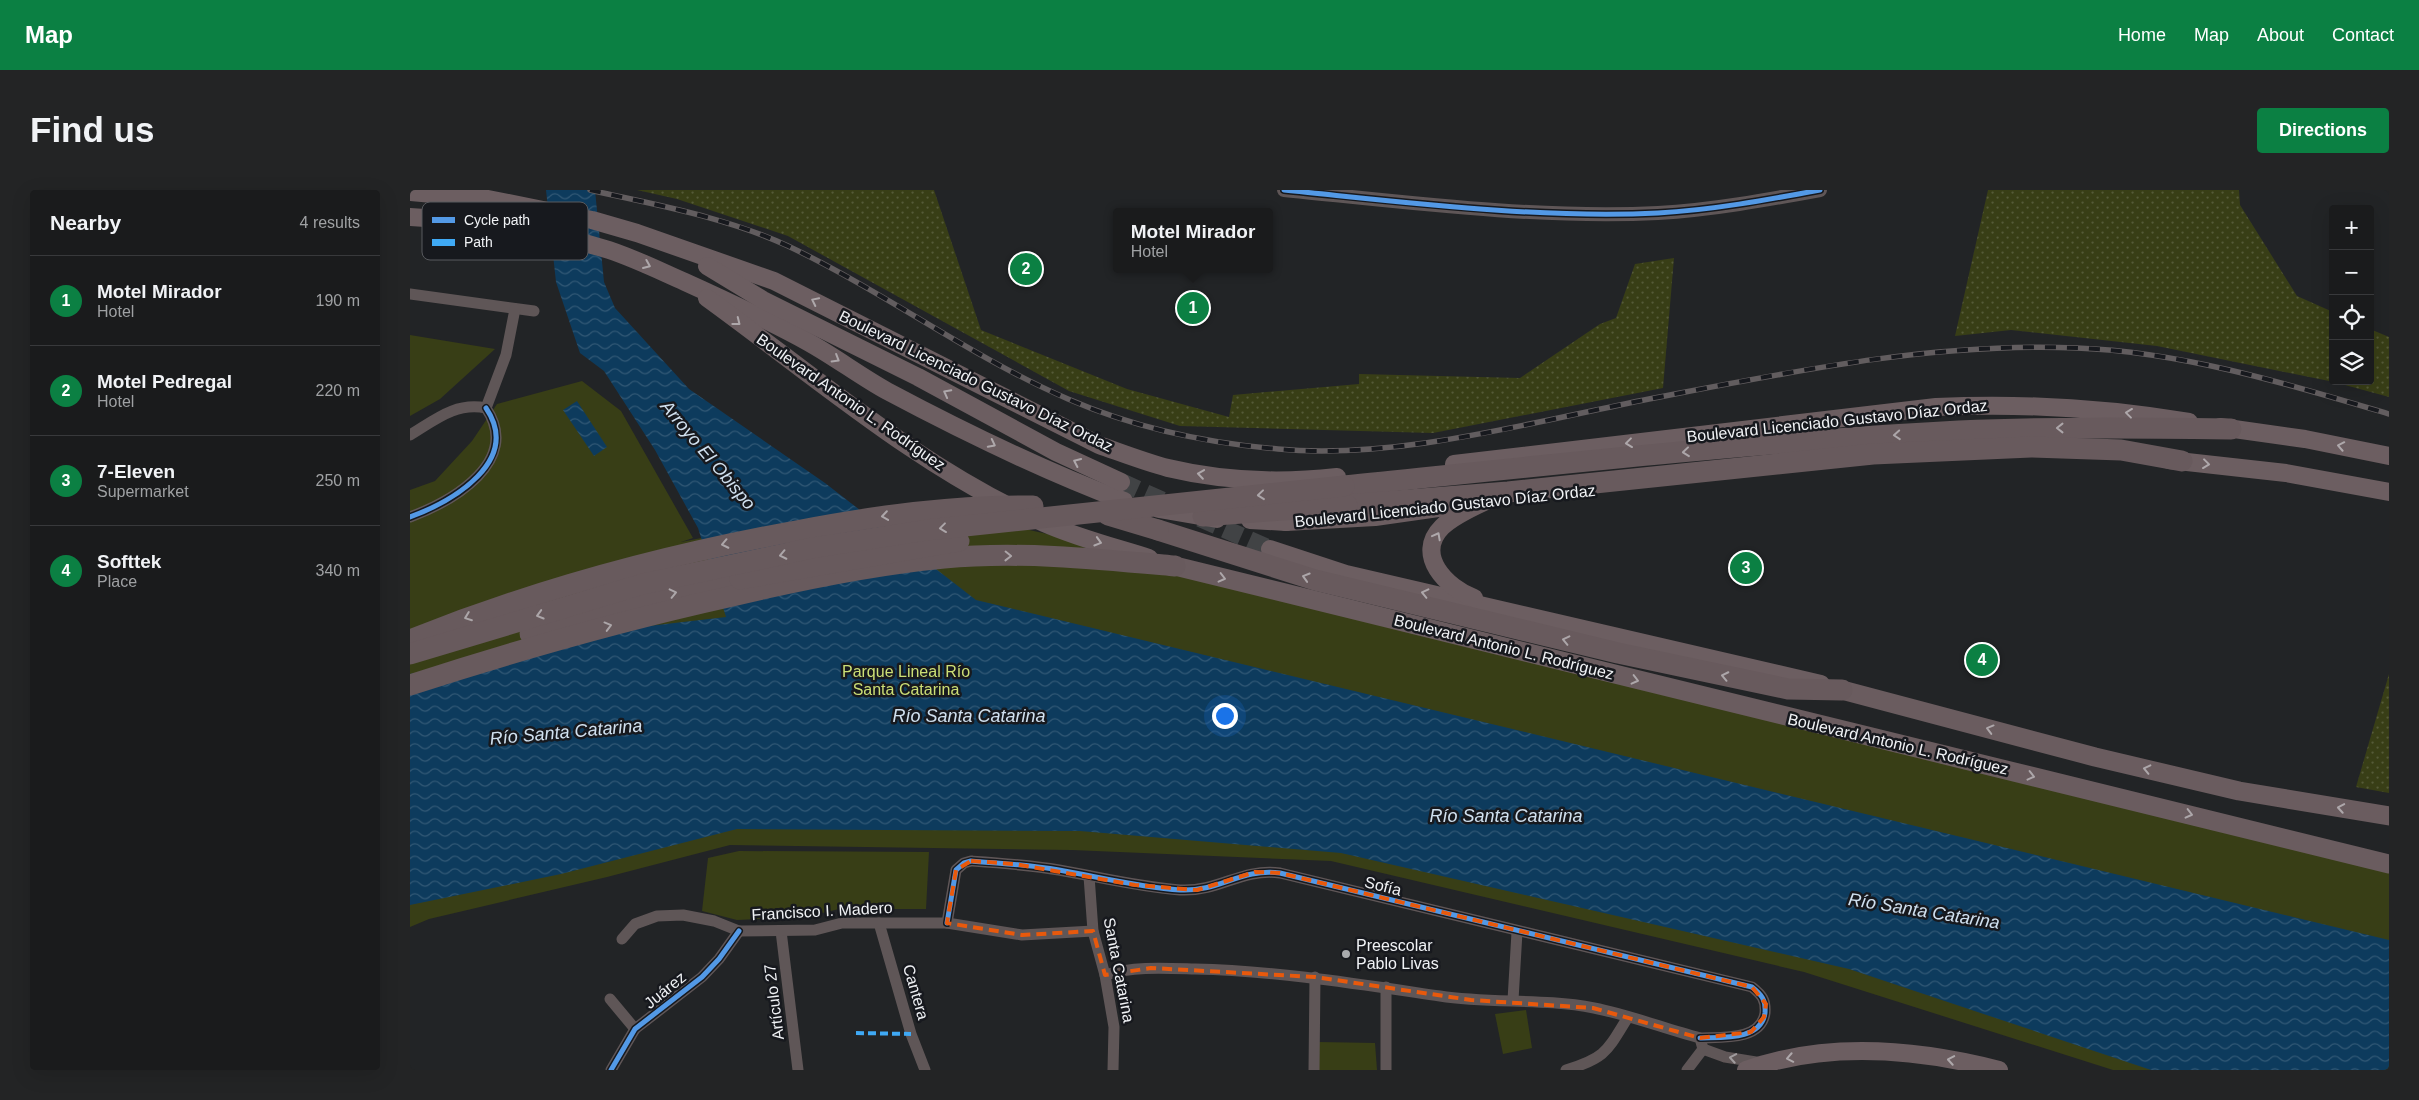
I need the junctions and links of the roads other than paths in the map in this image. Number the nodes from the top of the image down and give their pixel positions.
1 (1284, 190) edge
2 (1820, 190) edge
3 (410, 192) edge
4 (503, 202) edge
5 (588, 220) edge
6 (588, 245) edge
7 (681, 250) junction
8 (684, 282) junction
9 (410, 294) edge
10 (515, 309) junction
11 (534, 311) dead end
12 (486, 408) junction
13 (2231, 429) junction
14 (410, 435) edge
15 (2389, 456) edge
16 (2182, 461) junction
17 (1121, 482) tunnel mouth
18 (2389, 492) edge
19 (1486, 501) junction
20 (410, 517) edge
21 (1270, 549) tunnel mouth
22 (1175, 566) junction
23 (1541, 620) junction
24 (410, 640) edge
25 (410, 654) edge
26 (410, 677) edge
27 (410, 685) edge
28 (1842, 690) junction
29 (2389, 816) edge
30 (2389, 864) edge
31 (1089, 876) junction
32 (879, 923) junction
33 (947, 924) junction
34 (739, 931) junction
35 (781, 931) junction
36 (1093, 931) junction
37 (1517, 932) junction
38 (622, 939) dead end
39 (1105, 975) junction
40 (1315, 977) junction
41 (1386, 988) junction
42 (610, 999) dead end
43 (1513, 1000) junction
44 (1628, 1017) junction
45 (635, 1028) junction
46 (1702, 1044) junction
47 (1763, 1064) junction
48 (611, 1070) edge
49 (798, 1070) edge
50 (925, 1070) edge
51 (1113, 1070) edge
52 (1314, 1070) edge
53 (1386, 1070) edge
54 (1566, 1070) edge
55 (1687, 1070) edge
56 (1746, 1070) edge
57 (1999, 1070) edge

1 - 2 street
3 - 4 main road, Boulevard Licenciado Gustavo Díaz Ordaz
5 - 7 main road, Boulevard Licenciado Gustavo Díaz Ordaz
6 -> 8 main road, Boulevard Licenciado Gustavo Díaz Ordaz
13 -> 7 main road, Boulevard Licenciado Gustavo Díaz Ordaz
17 -> 7 main road
8 -> 19 main road, Boulevard Licenciado Gustavo Díaz Ordaz, bridge
8 -> 22 main road, Boulevard Antonio L. Rodríguez
9 - 10 street
10 - 11 street
10 - 12 street
12 - 14 street
12 - 20 street
15 -> 13 main road, Boulevard Licenciado Gustavo Díaz Ordaz
13 -> 25 highway, bridge
16 -> 18 main road, Boulevard Licenciado Gustavo Díaz Ordaz
16 - 19 main road, Boulevard Licenciado Gustavo Díaz Ordaz
26 -> 16 highway, bridge
23 -> 19 main road
23 -> 21 main road, Boulevard Antonio L. Rodríguez
27 -> 22 highway
22 -> 30 highway, Boulevard Antonio L. Rodríguez
23 - 28 main road, Boulevard Antonio L. Rodríguez
28 -> 24 highway, bridge
29 -> 28 highway, Boulevard Antonio L. Rodríguez
31 - 33 street, Sofía
31 - 36 street, Santa Catarina
31 - 37 street, Sofía
32 - 33 street, Francisco I. Madero
32 - 35 street, Francisco I. Madero
32 - 50 street, Cantera
33 - 36 street, Francisco I. Madero
34 - 35 street, Francisco I. Madero
34 - 38 street, Francisco I. Madero
34 - 45 street, Juárez
35 - 49 street, Artículo 27
36 - 39 street, Santa Catarina
37 - 43 street
37 - 46 street, Sofía
39 - 40 street
39 - 51 street, Santa Catarina
40 - 41 street
40 - 52 street
41 - 43 street
41 - 53 street
42 - 45 street
43 - 44 street
44 - 46 street
44 - 54 street
45 - 48 street, Juárez
47 -> 46 street
46 - 55 street
47 - 56 main road
57 -> 47 main road

